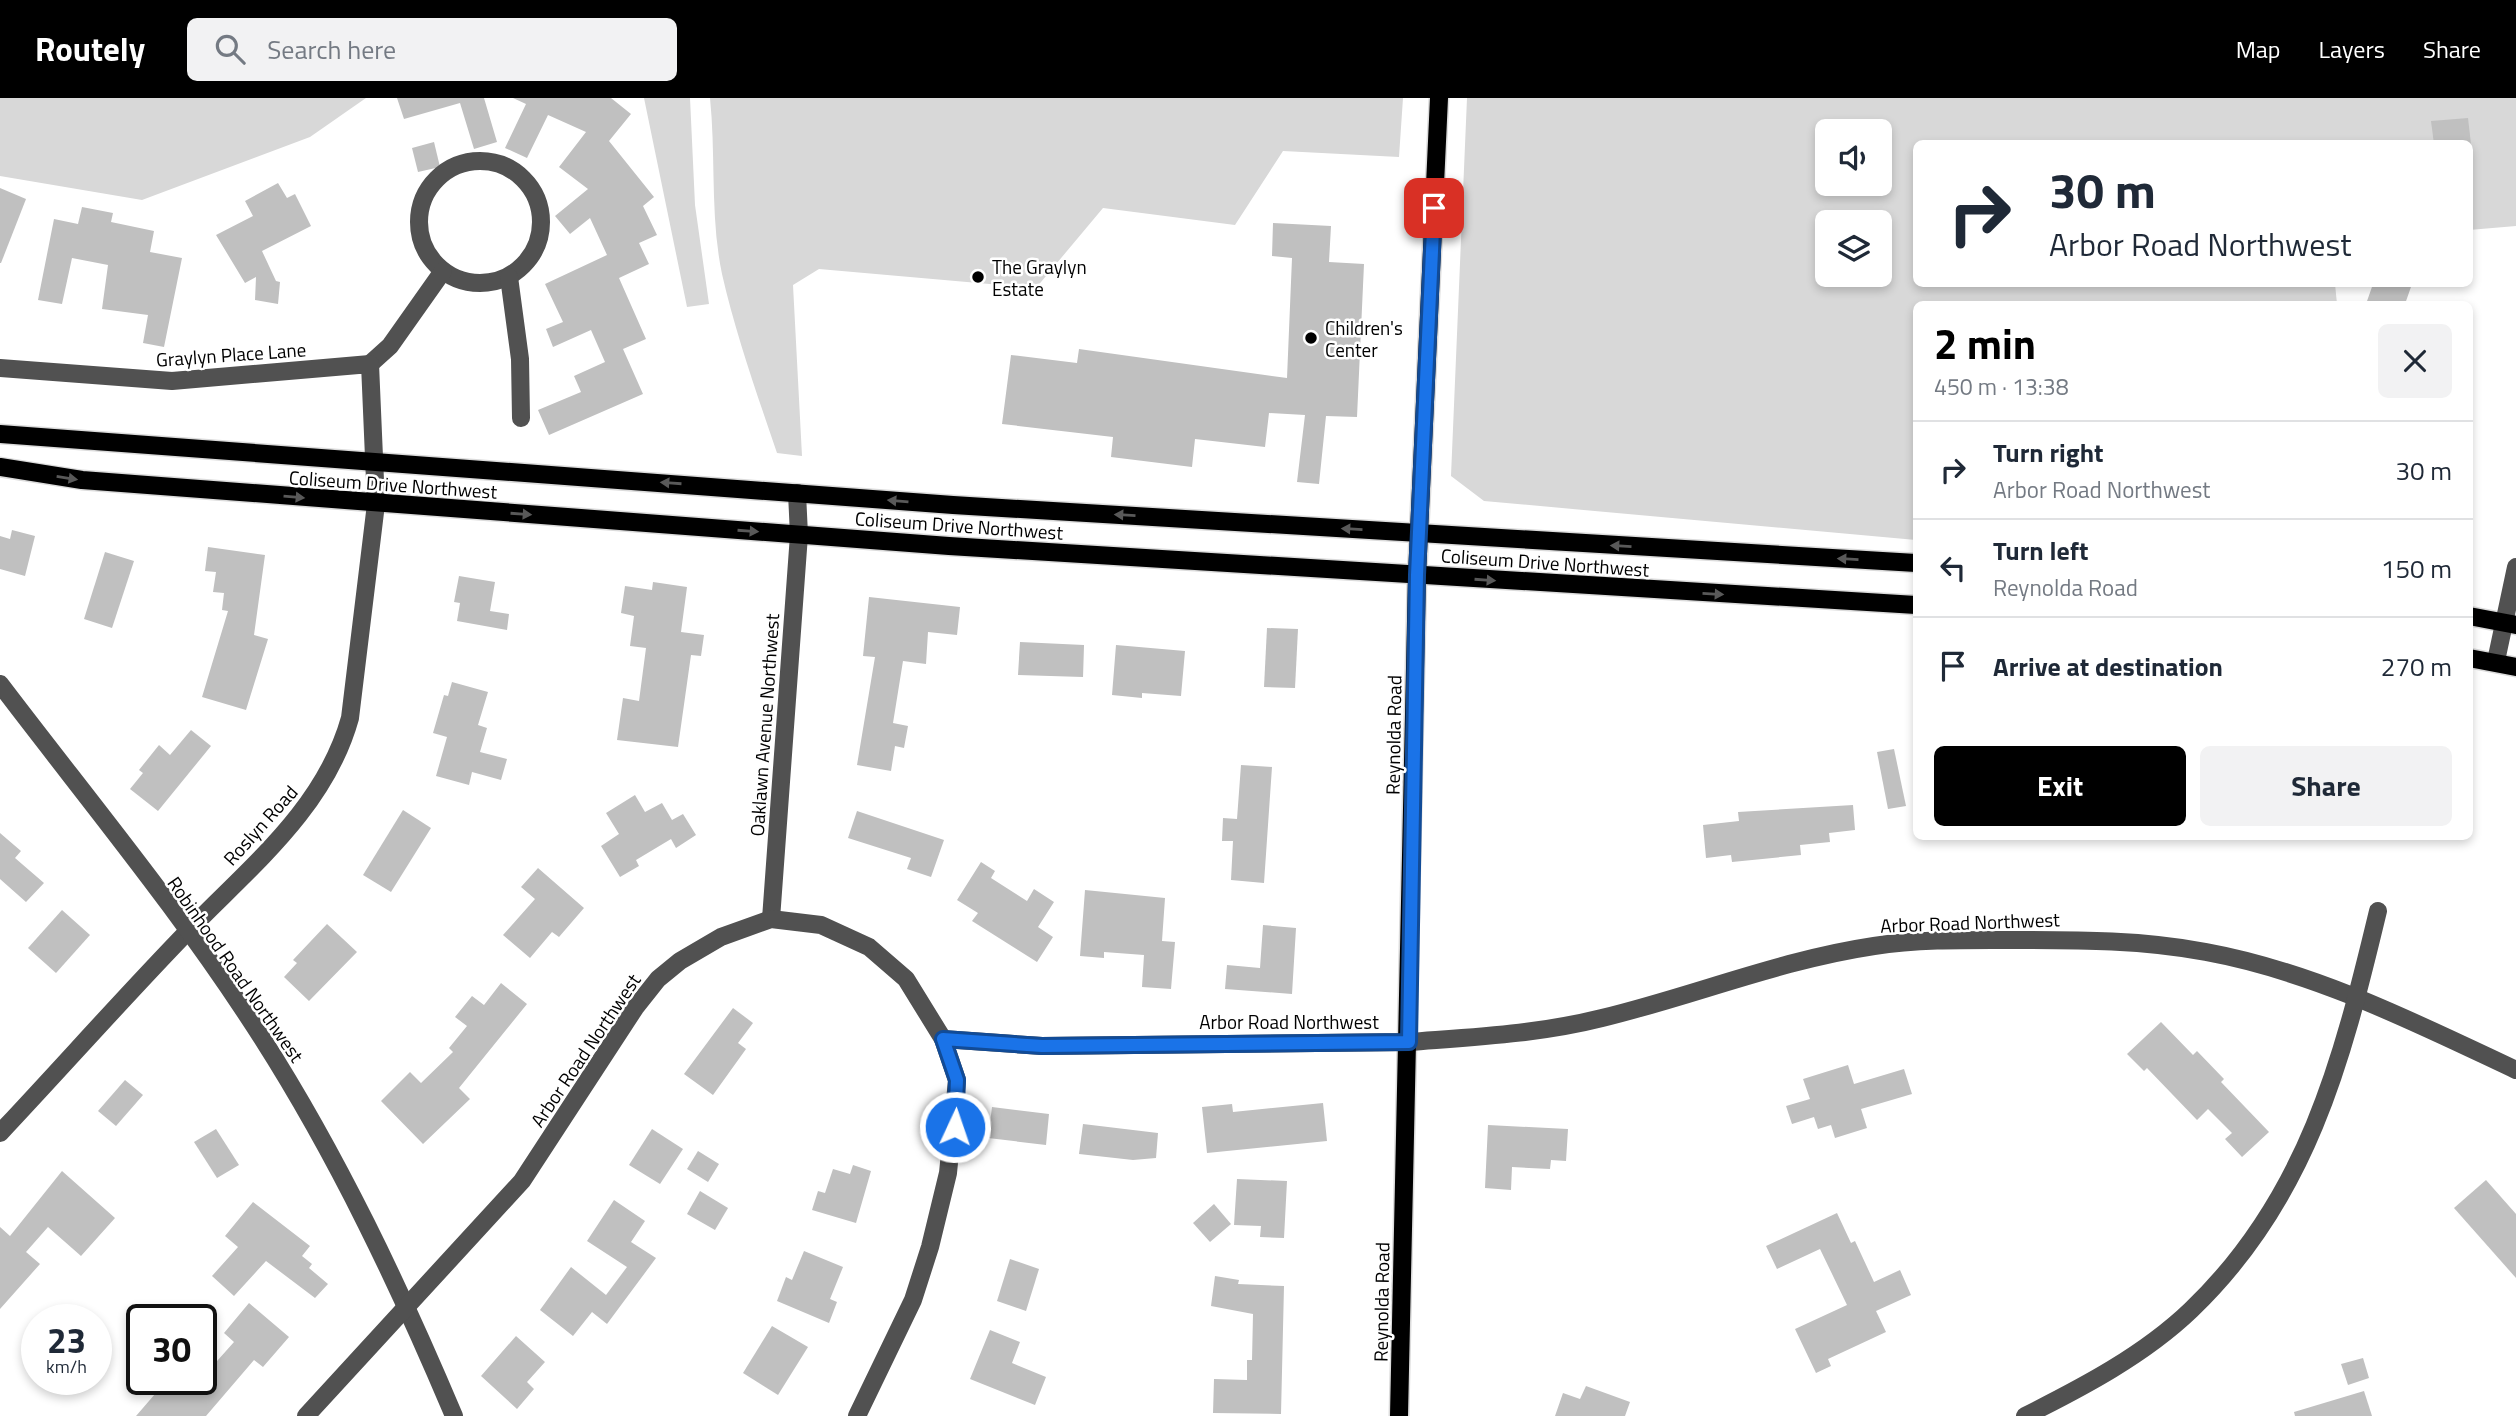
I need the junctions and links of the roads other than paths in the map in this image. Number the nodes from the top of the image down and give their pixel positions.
1 (1439, 98) edge
2 (443, 271) junction
3 (509, 277) junction
4 (370, 364) junction
5 (0, 369) edge
6 (521, 418) dead end
7 (0, 434) edge
8 (373, 460) junction
9 (0, 467) edge
10 (797, 493) junction
11 (376, 504) junction
12 (1420, 533) junction
13 (799, 535) junction
14 (1913, 563) edge
15 (2516, 566) edge
16 (1417, 575) junction
17 (1913, 605) edge
18 (2473, 617) edge
19 (2510, 623) edge
20 (2473, 658) edge
21 (2496, 661) junction
22 (2516, 667) edge
23 (0, 684) edge
24 (2378, 911) dead end
25 (771, 919) junction
26 (188, 931) junction
27 (2357, 997) junction
28 (943, 1039) junction
29 (1409, 1042) junction
30 (2516, 1070) edge
31 (0, 1133) edge
32 (407, 1305) junction
33 (306, 1416) edge
34 (454, 1416) edge
35 (857, 1416) edge
36 (1399, 1416) edge
37 (2025, 1416) edge

1 - 12 main road, Reynolda Road
2 - 3 street
2 - 3 street
2 - 4 street
3 - 6 street
4 - 5 street, Graylyn Place Lane
4 - 8 street
7 - 8 main road, Coliseum Drive Northwest
10 -> 8 main road, Coliseum Drive Northwest
8 - 11 street, Roslyn Road
9 -> 11 main road, Coliseum Drive Northwest
12 -> 10 main road, Coliseum Drive Northwest
10 - 13 street, Oaklawn Avenue Northwest
11 -> 13 main road, Coliseum Drive Northwest
11 - 26 street, Roslyn Road
14 -> 12 main road, Coliseum Drive Northwest
12 - 16 main road, Reynolda Road
13 - 16 main road, Coliseum Drive Northwest
13 - 25 street, Oaklawn Avenue Northwest
15 - 19 street
16 -> 17 main road, Coliseum Drive Northwest
16 - 29 main road, Reynolda Road
18 - 19 main road
19 - 21 street
20 - 21 main road
21 - 22 main road
23 - 26 street, Robinhood Road Northwest
24 - 27 street
25 - 28 street, Arbor Road Northwest
25 - 32 street, Arbor Road Northwest
26 - 31 street, Roslyn Road
26 - 32 street, Robinhood Road Northwest
27 - 29 street, Arbor Road Northwest
27 - 30 street, Arbor Road Northwest
27 - 37 street
28 - 29 street, Arbor Road Northwest
28 - 35 street
29 - 36 main road, Reynolda Road
32 - 33 street, Arbor Road Northwest
32 - 34 street, Robinhood Road Northwest

